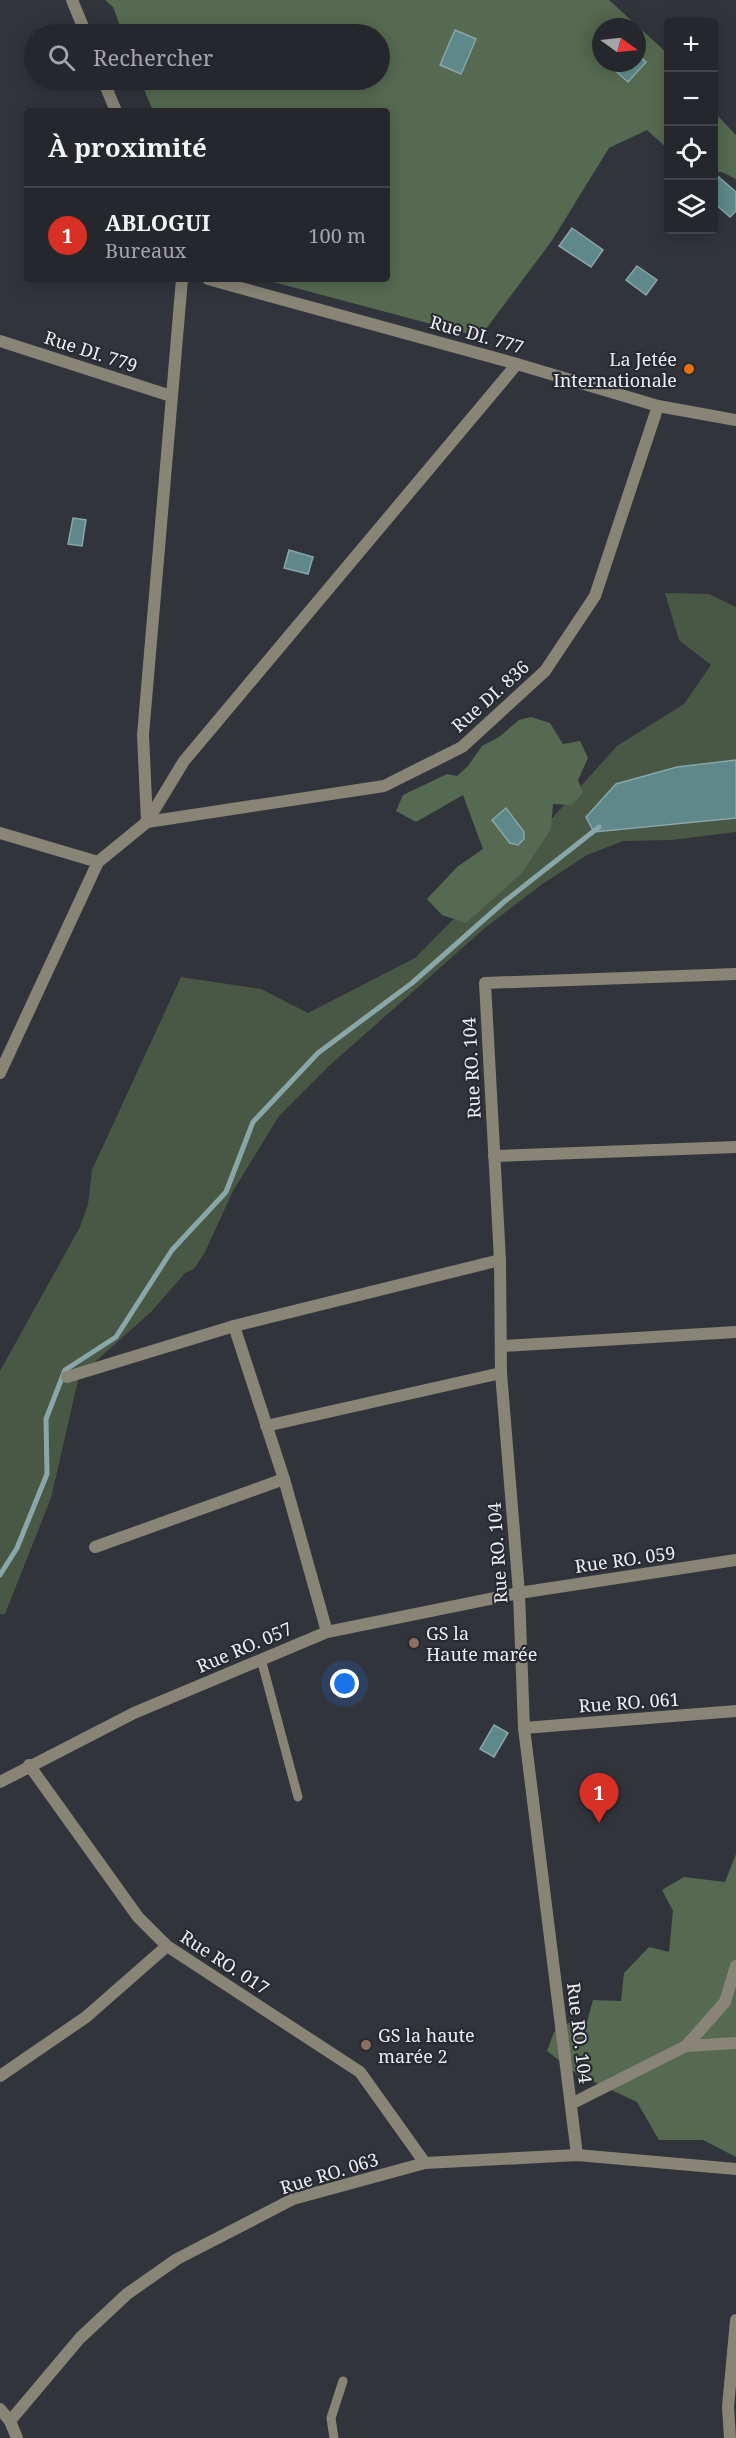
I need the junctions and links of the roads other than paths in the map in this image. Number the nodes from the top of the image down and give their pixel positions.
1 (72, 0) edge
2 (82, 24) edge
3 (107, 90) edge
4 (115, 108) edge
5 (182, 282) edge
6 (219, 282) edge
7 (0, 341) edge
8 (517, 364) junction
9 (171, 396) junction
10 (658, 406) junction
11 (736, 420) edge
12 (147, 822) junction
13 (0, 833) edge
14 (98, 862) junction
15 (736, 974) edge
16 (0, 1073) edge
17 (736, 1147) edge
18 (494, 1156) junction
19 (500, 1260) junction
20 (234, 1326) junction
21 (736, 1332) edge
22 (502, 1346) junction
23 (501, 1373) junction
24 (67, 1377) dead end
25 (266, 1426) junction
26 (284, 1479) junction
27 (95, 1547) dead end
28 (736, 1560) edge
29 (519, 1593) junction
30 (327, 1632) junction
31 (261, 1659) junction
32 (736, 1711) edge
33 (524, 1728) junction
34 (29, 1765) junction
35 (0, 1782) edge
36 (298, 1797) dead end
37 (167, 1946) junction
38 (736, 1966) edge
39 (736, 2043) edge
40 (686, 2046) junction
41 (0, 2076) edge
42 (571, 2104) junction
43 (577, 2155) junction
44 (425, 2163) junction
45 (736, 2169) edge
46 (736, 2320) edge
47 (343, 2381) dead end
48 (0, 2409) edge
49 (10, 2421) junction
50 (17, 2438) edge
51 (334, 2438) edge
52 (730, 2438) edge

1 - 2 street
3 - 4 street
5 - 9 street
6 - 8 street, Rue DI. 777
7 - 9 street, Rue DI. 779
8 - 10 street, Rue DI. 777
8 - 12 street
9 - 12 street
10 - 11 street, Rue DI. 777
10 - 12 street, Rue DI. 836
12 - 14 street
13 - 14 street
14 - 16 street
15 - 18 street, Rue RO. 104
17 - 18 street
18 - 19 street, Rue RO. 104
19 - 20 street
19 - 22 street, Rue RO. 104
20 - 24 street
20 - 25 street
21 - 22 street
22 - 23 street, Rue RO. 104
23 - 25 street
23 - 29 street, Rue RO. 104
25 - 26 street
26 - 27 street
26 - 30 street
28 - 29 street, Rue RO. 059
29 - 30 street, Rue RO. 057
29 - 33 street, Rue RO. 104
30 - 31 street, Rue RO. 057
31 - 34 street, Rue RO. 057
31 - 36 lane
32 - 33 street, Rue RO. 061
33 - 42 street, Rue RO. 104
34 - 35 street, Rue RO. 057
34 - 37 street, Rue RO. 017
37 - 41 street
37 - 44 street, Rue RO. 017
38 - 40 street
39 - 40 street
40 - 42 street
42 - 43 street, Rue RO. 104
43 - 44 street, Rue RO. 063
43 - 45 street, Rue RO. 063
44 - 49 street, Rue RO. 063
46 - 52 street
47 - 51 lane
48 - 49 street
49 - 50 street

